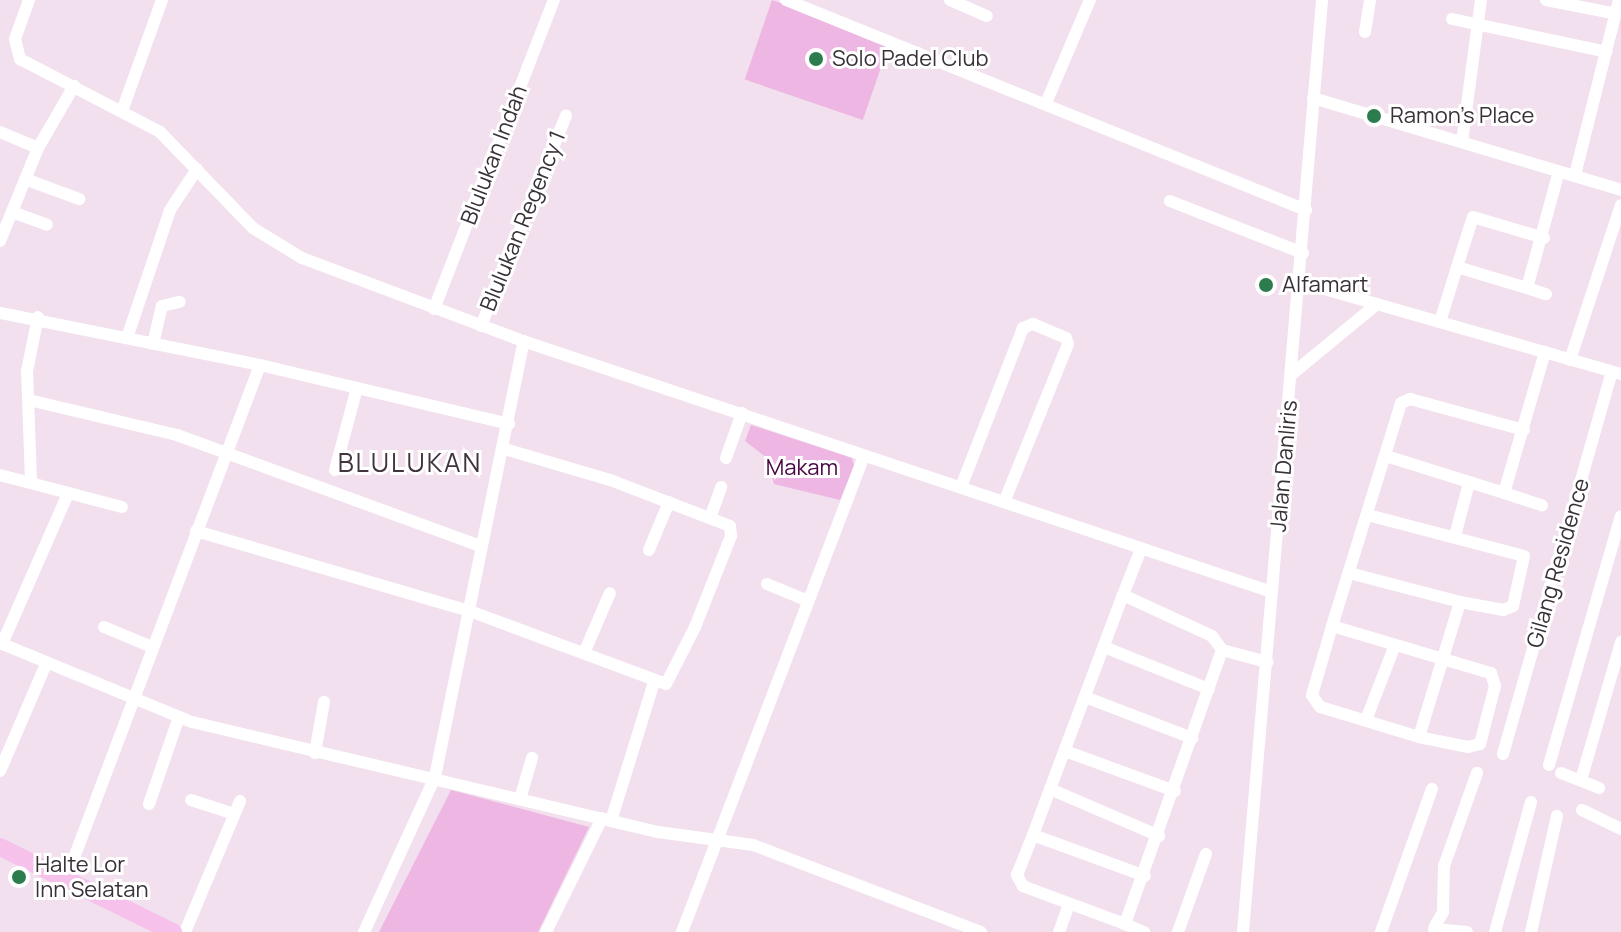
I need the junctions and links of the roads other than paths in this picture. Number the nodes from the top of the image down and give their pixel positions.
1 (29, 0) edge
2 (162, 0) edge
3 (554, 0) edge
4 (786, 0) edge
5 (1090, 0) edge
6 (1322, 0) edge
7 (1370, 0) edge
8 (1481, 0) edge
9 (1546, 0) edge
10 (958, 1) edge
11 (1619, 6) edge
12 (987, 16) dead end
13 (1452, 19) dead end
14 (1478, 25) junction
15 (1365, 32) dead end
16 (1607, 52) junction
17 (74, 86) junction
18 (1313, 98) junction
19 (1046, 103) junction
20 (122, 111) junction
21 (566, 116) dead end
22 (0, 132) edge
23 (1462, 142) junction
24 (38, 148) junction
25 (197, 169) junction
26 (1559, 171) junction
27 (1575, 175) junction
28 (25, 179) junction
29 (1621, 190) edge
30 (79, 199) dead end
31 (1170, 201) dead end
32 (1621, 205) edge
33 (1306, 210) junction
34 (12, 212) junction
35 (47, 225) dead end
36 (1544, 238) junction
37 (0, 241) edge
38 (1303, 253) junction
39 (1457, 267) junction
40 (1300, 282) junction
41 (1527, 288) junction
42 (1546, 294) dead end
43 (180, 302) dead end
44 (1377, 304) junction
45 (434, 309) junction
46 (0, 313) edge
47 (38, 317) junction
48 (1440, 322) junction
49 (481, 326) junction
50 (127, 338) junction
51 (524, 341) junction
52 (153, 344) junction
53 (1545, 352) junction
54 (1570, 360) junction
55 (260, 365) junction
56 (1617, 373) edge
57 (1292, 374) junction
58 (357, 388) junction
59 (29, 400) junction
60 (742, 413) junction
61 (509, 424) junction
62 (1524, 430) junction
63 (505, 449) junction
64 (224, 453) junction
65 (864, 456) junction
66 (1386, 456) junction
67 (726, 458) dead end
68 (335, 470) dead end
69 (0, 475) edge
70 (31, 480) junction
71 (1469, 483) junction
72 (721, 487) dead end
73 (961, 487) junction
74 (1504, 493) junction
75 (68, 494) junction
76 (1005, 500) junction
77 (669, 502) junction
78 (1542, 505) dead end
79 (122, 507) dead end
80 (1368, 515) junction
81 (1621, 516) edge
82 (710, 518) junction
83 (196, 531) junction
84 (1455, 536) junction
85 (481, 546) junction
86 (649, 550) dead end
87 (1139, 554) dead end
88 (1349, 573) junction
89 (767, 584) dead end
90 (1272, 592) junction
91 (610, 593) dead end
92 (1123, 595) junction
93 (806, 600) junction
94 (1460, 602) junction
95 (467, 610) junction
96 (1332, 626) junction
97 (104, 627) dead end
98 (1621, 642) edge
99 (1, 644) edge
100 (1395, 645) junction
101 (152, 647) junction
102 (1104, 647) junction
103 (1222, 650) junction
104 (584, 653) junction
105 (1445, 659) junction
106 (1267, 662) junction
107 (46, 664) junction
108 (654, 682) junction
109 (1209, 689) junction
110 (1085, 697) junction
111 (133, 699) junction
112 (324, 702) dead end
113 (179, 717) junction
114 (1366, 720) junction
115 (1419, 737) junction
116 (1192, 738) junction
117 (1065, 751) junction
118 (315, 753) junction
119 (1503, 754) dead end
120 (532, 758) dead end
121 (1549, 765) dead end
122 (0, 771) edge
123 (1477, 773) dead end
124 (1561, 773) dead end
125 (435, 777) junction
126 (1581, 780) junction
127 (1599, 788) dead end
128 (1050, 789) junction
129 (1432, 789) dead end
130 (1175, 791) junction
131 (520, 799) junction
132 (191, 800) dead end
133 (240, 801) dead end
134 (1531, 802) dead end
135 (149, 804) dead end
136 (1582, 810) dead end
137 (234, 814) junction
138 (1557, 816) dead end
139 (607, 820) junction
140 (1621, 829) edge
141 (1033, 835) junction
142 (1159, 836) junction
143 (716, 840) junction
144 (0, 847) edge
145 (1206, 854) dead end
146 (1145, 876) junction
147 (66, 879) junction
148 (1069, 905) junction
149 (1125, 924) junction
150 (1434, 929) edge
151 (173, 932) edge
152 (185, 932) edge
153 (364, 932) edge
154 (546, 932) edge
155 (682, 932) edge
156 (981, 932) edge
157 (1059, 932) edge
158 (1144, 932) edge
159 (1178, 932) edge
160 (1243, 932) edge
161 (1381, 932) edge
162 (1467, 932) edge
163 (1495, 932) edge
164 (1531, 932) edge

1 - 17 street
2 - 20 street
3 - 45 street, Blulukan Indah
4 - 19 street
5 - 19 street
6 - 18 street, Jalan Danliris
7 - 15 street
8 - 14 street
9 - 11 street
10 - 12 street
11 - 16 street
13 - 14 street
14 - 16 street
14 - 23 street
16 - 27 street
17 - 20 street
17 - 24 street
18 - 23 street
18 - 33 street, Jalan Danliris
19 - 33 street
20 - 25 street
21 - 49 street, Blulukan Regency 1
22 - 24 street
23 - 26 street
24 - 28 street
25 - 45 street
25 - 50 street
26 - 27 street
26 - 36 street
27 - 29 street
28 - 30 street
28 - 34 street
31 - 38 street
32 - 54 street
33 - 38 street, Jalan Danliris
34 - 35 street
34 - 37 street
36 - 39 street
36 - 41 street
38 - 40 street, Jalan Danliris
39 - 41 street
39 - 48 street
40 - 44 street
40 - 57 street, Jalan Danliris
41 - 42 street
43 - 52 street
44 - 48 street
44 - 57 street
45 - 49 street
46 - 47 street
47 - 50 street
47 - 59 street
48 - 53 street
49 - 51 street
50 - 52 street
51 - 60 street
51 - 61 street
52 - 55 street
53 - 54 street
53 - 62 street
54 - 56 street
55 - 58 street
55 - 64 street
56 - 119 street, Gilang Residence
57 - 90 street, Jalan Danliris
58 - 61 street
58 - 68 street
59 - 64 street
59 - 70 street
60 - 65 street
60 - 67 street
61 - 63 street
62 - 66 street
62 - 74 street
63 - 77 street
63 - 85 street
64 - 83 street
64 - 85 street
65 - 73 street
65 - 93 street
66 - 71 street
66 - 80 street
69 - 70 street
70 - 75 street
71 - 74 street
71 - 84 street
72 - 82 street
73 - 76 street
73 - 76 street
74 - 78 street
75 - 79 street
75 - 99 street
76 - 90 street
77 - 82 street
77 - 86 street
80 - 84 street
80 - 88 street
81 - 121 street
82 - 108 street
83 - 95 street
83 - 101 street
84 - 94 street
85 - 95 street
87 - 92 street
88 - 94 street
88 - 96 street
89 - 93 street
90 - 106 street, Jalan Danliris
91 - 104 street
92 - 102 street
92 - 103 street
93 - 143 street
94 - 105 street
95 - 104 street
95 - 125 street
96 - 100 street
96 - 114 street
97 - 101 street
98 - 126 street
99 - 107 street
100 - 105 street
100 - 114 street
101 - 111 street
102 - 109 street
102 - 110 street
103 - 106 street
103 - 109 street
104 - 108 street
105 - 115 street
105 - 115 street
106 - 160 street, Jalan Danliris
107 - 111 street
107 - 122 street
108 - 139 street
109 - 116 street
110 - 116 street
110 - 117 street
111 - 113 street
111 - 147 street
112 - 118 street
113 - 118 street
113 - 135 street
114 - 115 street
116 - 130 street
117 - 128 street
117 - 130 street
118 - 125 street
120 - 131 street
123 - 150 street
124 - 126 street
125 - 131 street
125 - 153 street
126 - 127 street
128 - 141 street
128 - 142 street
129 - 161 street
130 - 142 street
131 - 139 street
132 - 137 street
133 - 137 street
134 - 163 street
136 - 140 street
137 - 152 street
138 - 164 street
139 - 143 street
139 - 154 street
141 - 146 street
141 - 148 street
142 - 146 street
143 - 155 street
143 - 156 street
144 - 147 highway
145 - 159 street
146 - 149 street
147 - 151 highway
148 - 149 street
148 - 157 street
149 - 158 street
150 - 162 street

